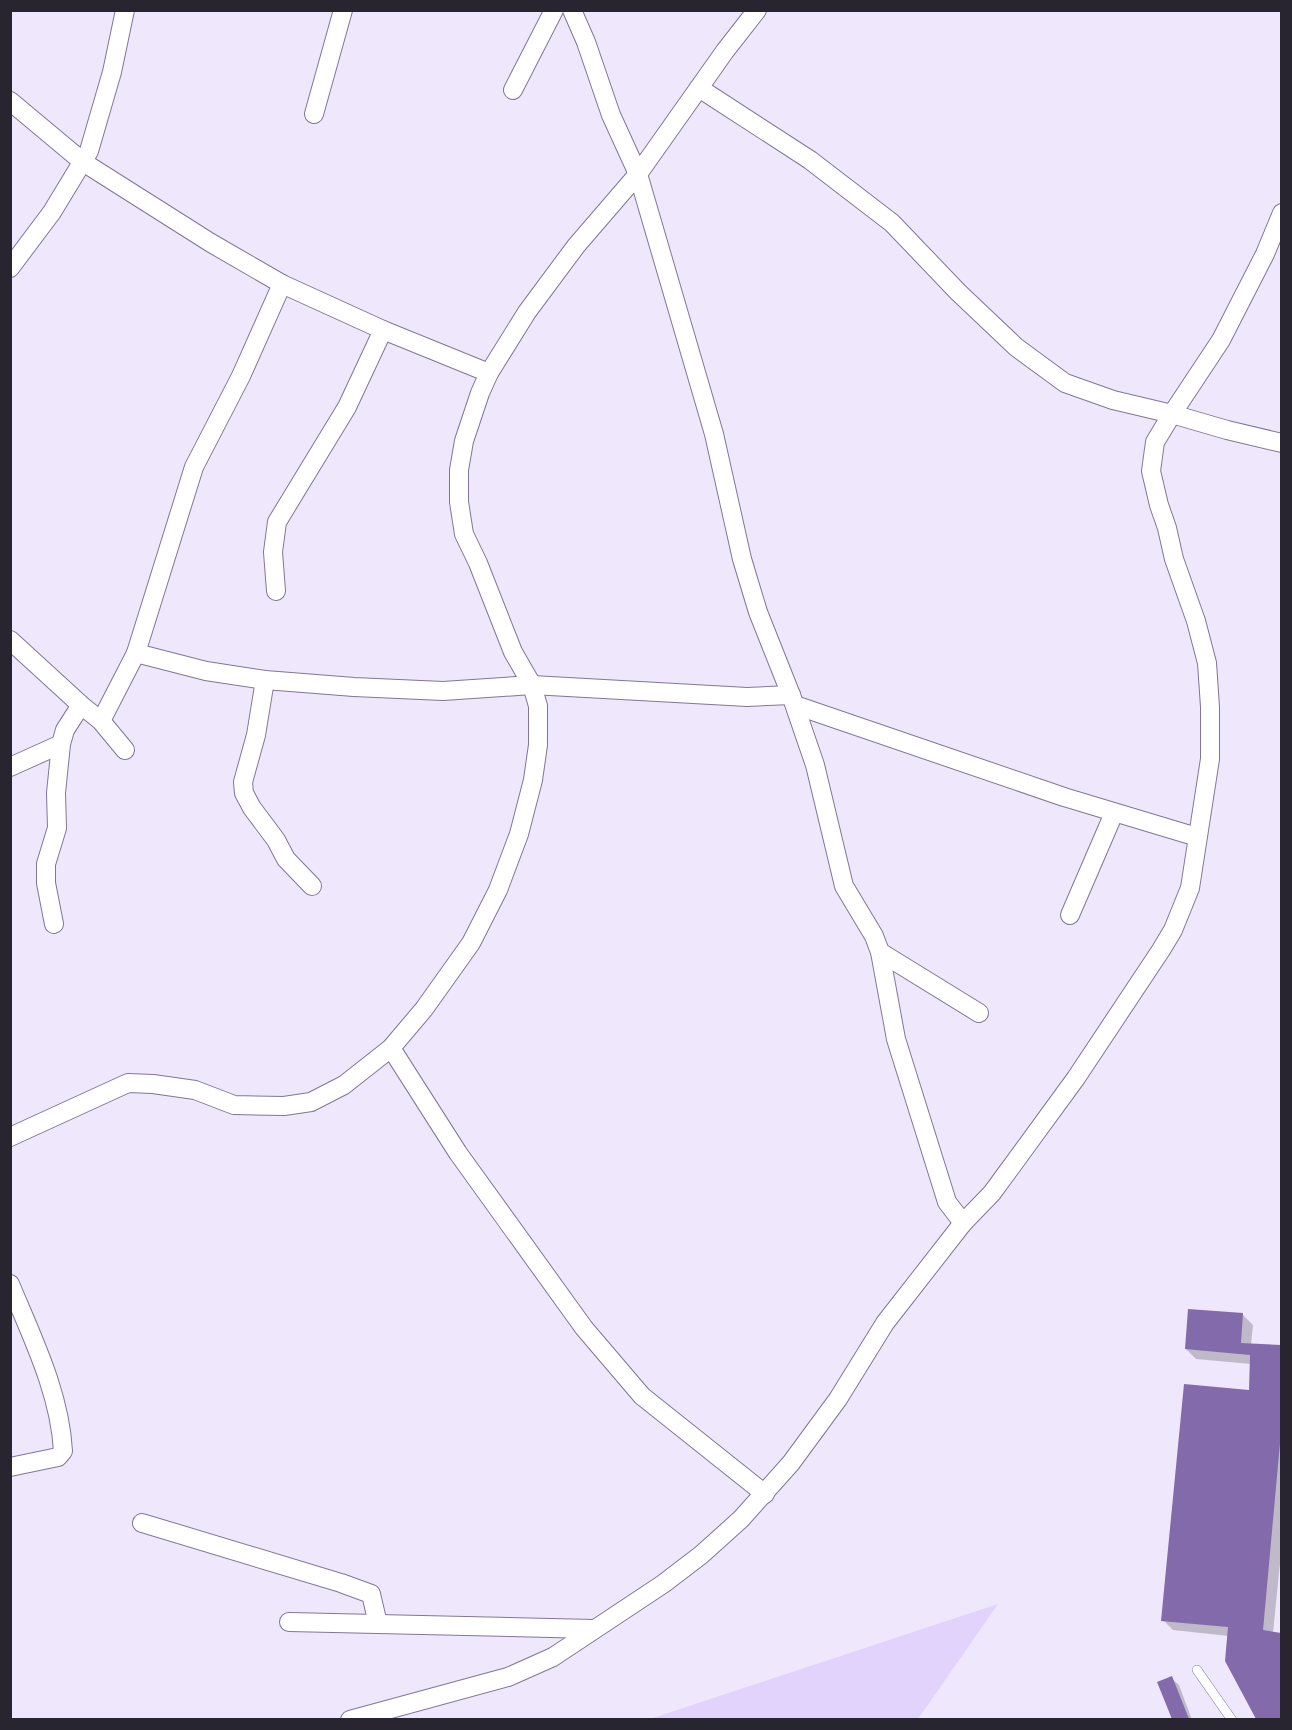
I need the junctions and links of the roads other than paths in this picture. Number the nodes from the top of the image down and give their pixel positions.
1 (125, 10) edge
2 (343, 10) edge
3 (554, 10) edge
4 (572, 10) edge
5 (757, 10) edge
6 (699, 88) junction
7 (513, 90) dead end
8 (10, 101) edge
9 (314, 114) dead end
10 (84, 162) junction
11 (638, 174) junction
12 (1281, 213) edge
13 (10, 268) edge
14 (282, 284) junction
15 (383, 330) junction
16 (489, 373) junction
17 (1172, 414) junction
18 (1281, 443) edge
19 (276, 591) dead end
20 (10, 640) edge
21 (136, 653) junction
22 (265, 680) junction
23 (532, 685) junction
24 (793, 700) junction
25 (81, 705) junction
26 (101, 721) junction
27 (61, 744) junction
28 (125, 750) dead end
29 (10, 767) edge
30 (1114, 813) junction
31 (1197, 837) junction
32 (312, 886) dead end
33 (1070, 915) dead end
34 (54, 924) dead end
35 (880, 952) junction
36 (979, 1013) dead end
37 (391, 1048) junction
38 (10, 1137) edge
39 (963, 1223) junction
40 (10, 1284) edge
41 (10, 1467) edge
42 (765, 1494) junction
43 (142, 1523) dead end
44 (289, 1622) dead end
45 (378, 1624) junction
46 (594, 1629) junction
47 (1197, 1670) dead end
48 (350, 1719) edge
49 (1232, 1719) edge

1 - 10 street
2 - 9 street
3 - 7 street
4 - 11 street
5 - 6 street
6 - 11 street
6 - 17 street
8 - 10 street
10 - 13 street
10 - 14 street
11 - 16 street
11 - 24 street
12 - 17 street
14 - 15 street
14 - 21 street
15 - 16 street
15 - 19 street
16 - 23 street
17 - 18 street
17 - 31 street
20 - 25 street
21 - 22 street
21 - 26 street
22 - 23 street
22 - 32 street
23 - 24 street
23 - 37 street
24 - 30 street
24 - 35 street
25 - 26 street
25 - 27 street
26 - 28 street
27 - 29 street
27 - 34 street
30 - 31 street
30 - 33 street
31 - 39 street
35 - 36 street
35 - 39 street
37 - 38 street
37 - 42 street
39 - 42 street
40 - 41 street
42 - 46 street
43 - 45 street
44 - 45 street
45 - 46 street
46 - 48 street
47 - 49 lane

